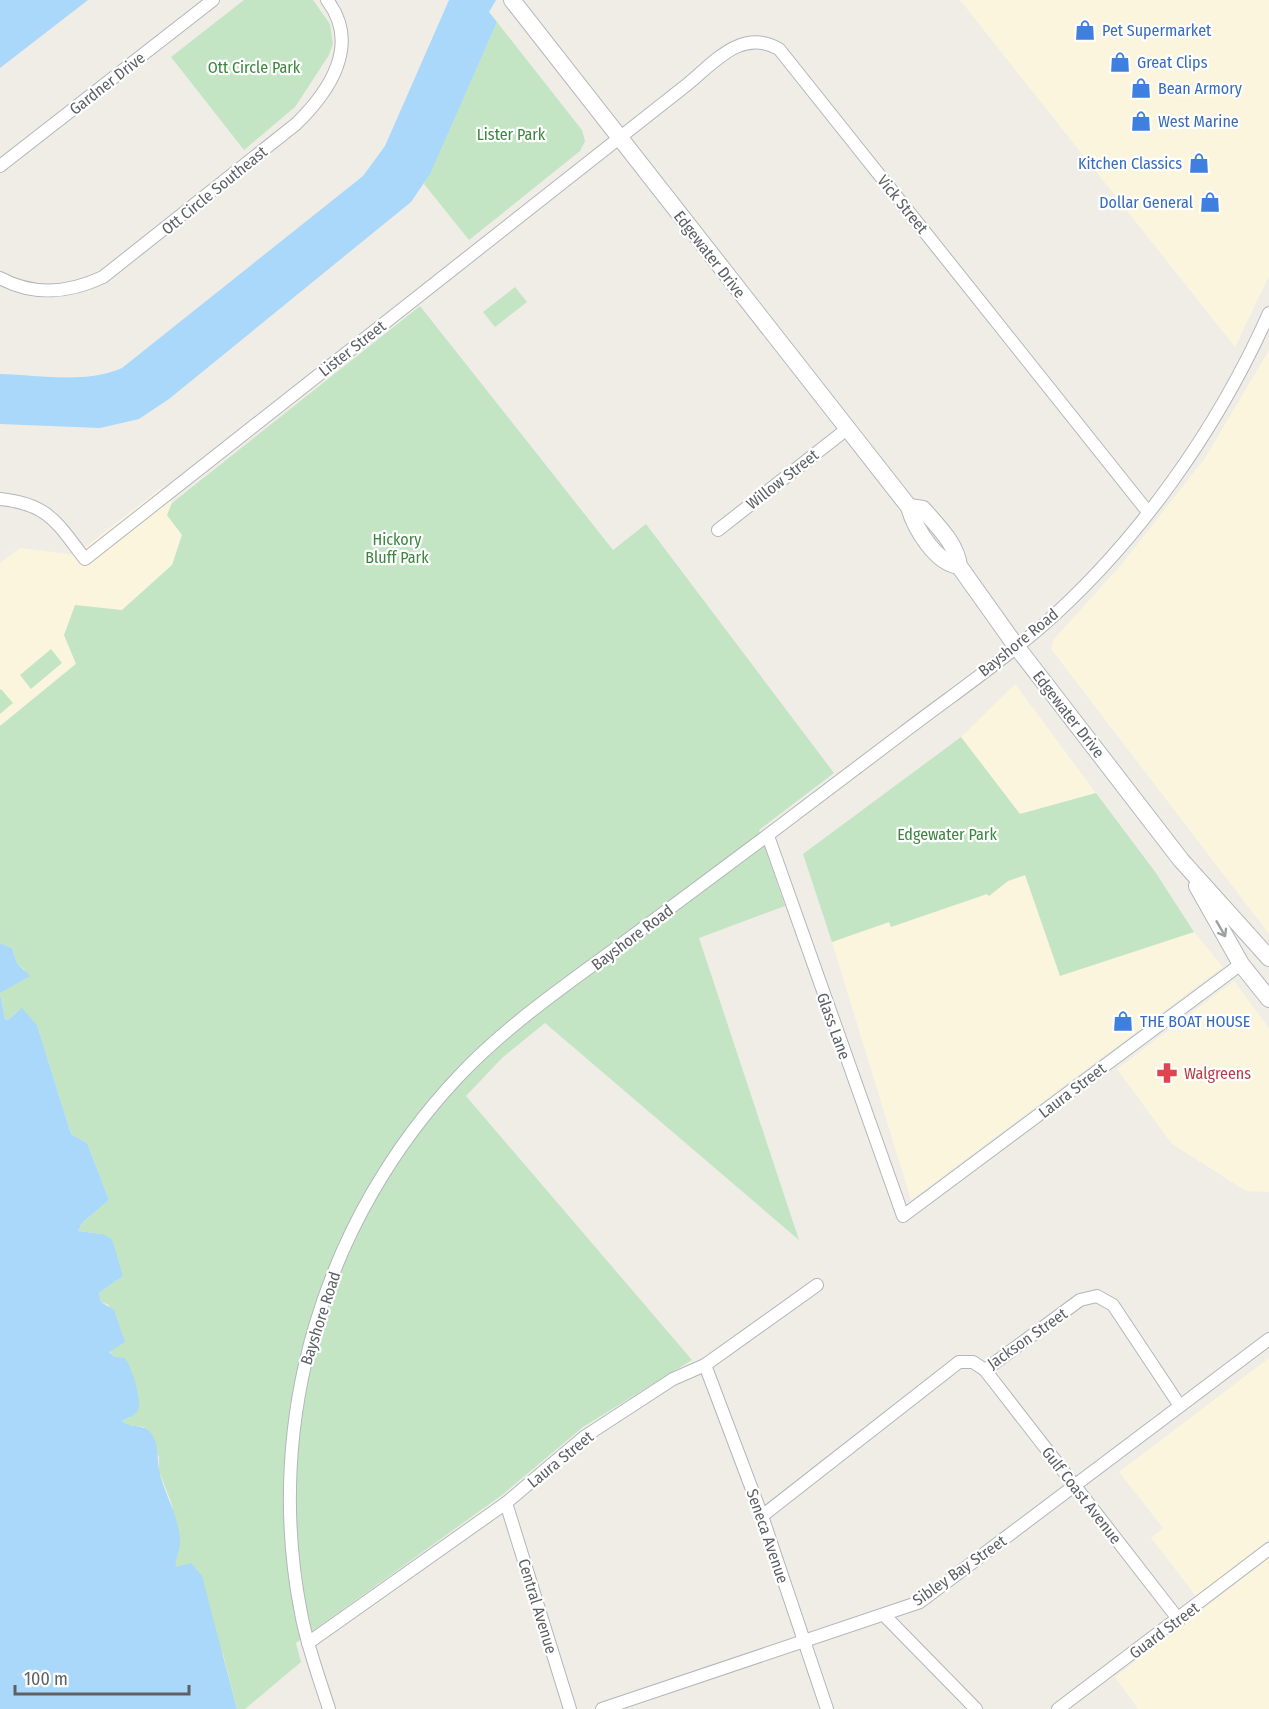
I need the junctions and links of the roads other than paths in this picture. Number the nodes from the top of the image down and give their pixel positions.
1 (213, 0) edge
2 (327, 0) edge
3 (512, 0) edge
4 (619, 137) junction
5 (0, 166) edge
6 (0, 278) edge
7 (1269, 313) edge
8 (847, 429) junction
9 (0, 499) edge
10 (1148, 512) junction
11 (718, 530) dead end
12 (1016, 646) junction
13 (768, 836) junction
14 (1181, 860) junction
15 (1269, 958) edge
16 (1241, 964) junction
17 (1269, 999) edge
18 (903, 1216) joint
19 (817, 1285) dead end
20 (1269, 1339) edge
21 (705, 1365) junction
22 (985, 1370) junction
23 (1180, 1406) junction
24 (1074, 1485) junction
25 (506, 1503) junction
26 (762, 1516) junction
27 (1269, 1549) edge
28 (884, 1615) junction
29 (1179, 1620) junction
30 (804, 1641) junction
31 (309, 1643) junction
32 (329, 1709) edge
33 (570, 1709) edge
34 (602, 1709) edge
35 (827, 1709) edge
36 (976, 1709) edge
37 (1058, 1709) edge

1 - 5 street, Gardner Drive
2 - 6 street, Ott Circle Southeast
3 - 4 street, Edgewater Drive
4 - 8 street, Edgewater Drive
4 - 9 street, Lister Street
4 - 10 street, Vick Street
7 - 10 street, Bayshore Road
8 - 11 street, Willow Street
8 - 12 street, Edgewater Drive
10 - 12 street, Bayshore Road
12 - 13 street, Bayshore Road
12 - 14 street, Edgewater Drive
13 - 18 street, Glass Lane
13 - 31 street, Bayshore Road
14 - 15 street, Edgewater Drive
14 -> 16 street, Edgewater Drive
16 - 17 street, Edgewater Drive
16 - 18 street, Laura Street
19 - 21 street, Laura Street
20 - 23 street, Sibley Bay Street
21 - 25 street, Laura Street
21 - 26 street, Seneca Avenue
22 - 23 street, Jackson Street
22 - 24 street, Gulf Coast Avenue
22 - 26 street, Jackson Street
23 - 24 street, Sibley Bay Street
24 - 28 street, Sibley Bay Street
24 - 29 street, Gulf Coast Avenue
25 - 31 street, Laura Street
25 - 33 street, Central Avenue
26 - 30 street, Seneca Avenue
27 - 29 street, Guard Street
28 - 30 street, Sibley Bay Street
28 - 36 street
29 - 37 street, Guard Street
30 - 34 street, Sibley Bay Street
30 - 35 street, Seneca Avenue
31 - 32 street, Bayshore Road

